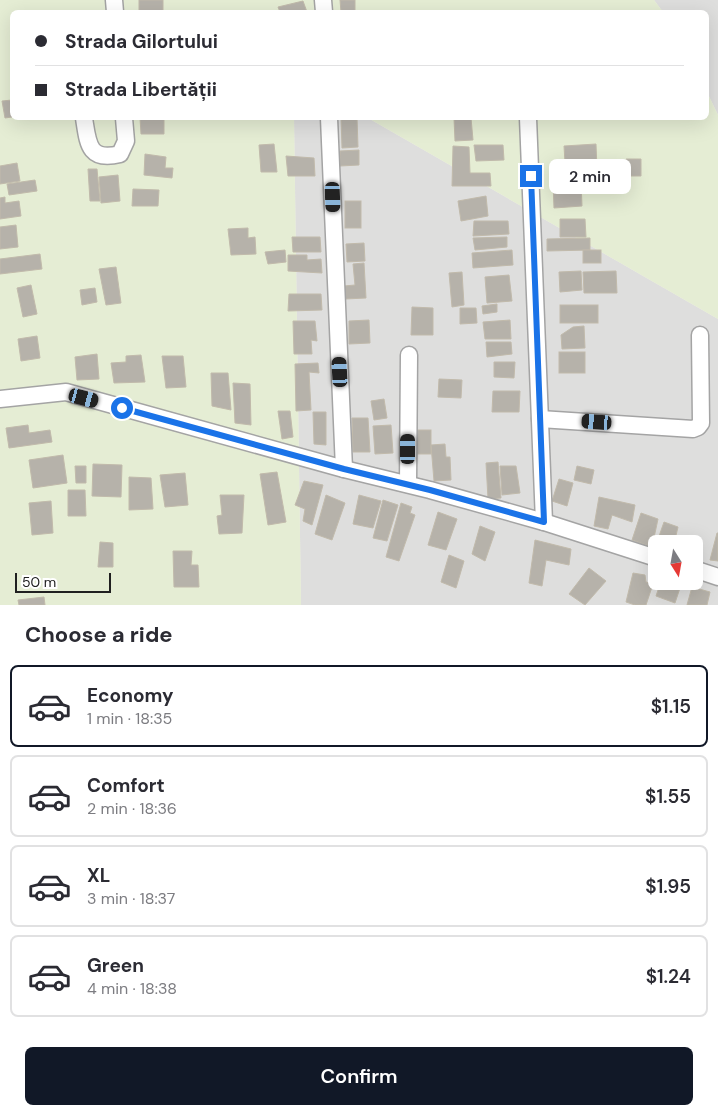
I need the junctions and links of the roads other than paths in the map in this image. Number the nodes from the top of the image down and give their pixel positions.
1 (84, 120) edge
2 (124, 120) edge
3 (329, 120) edge
4 (528, 120) edge
5 (700, 335) dead end
6 (409, 355) dead end
7 (0, 399) edge
8 (540, 419) junction
9 (344, 469) junction
10 (408, 484) junction
11 (544, 522) junction
12 (648, 555) edge
13 (703, 572) edge
14 (718, 576) edge

1 - 2 street
3 - 9 street
4 - 8 street
5 - 8 street
6 - 10 street
7 - 9 street
8 - 11 street
9 - 10 street
10 - 11 street
11 - 12 street
13 - 14 street

